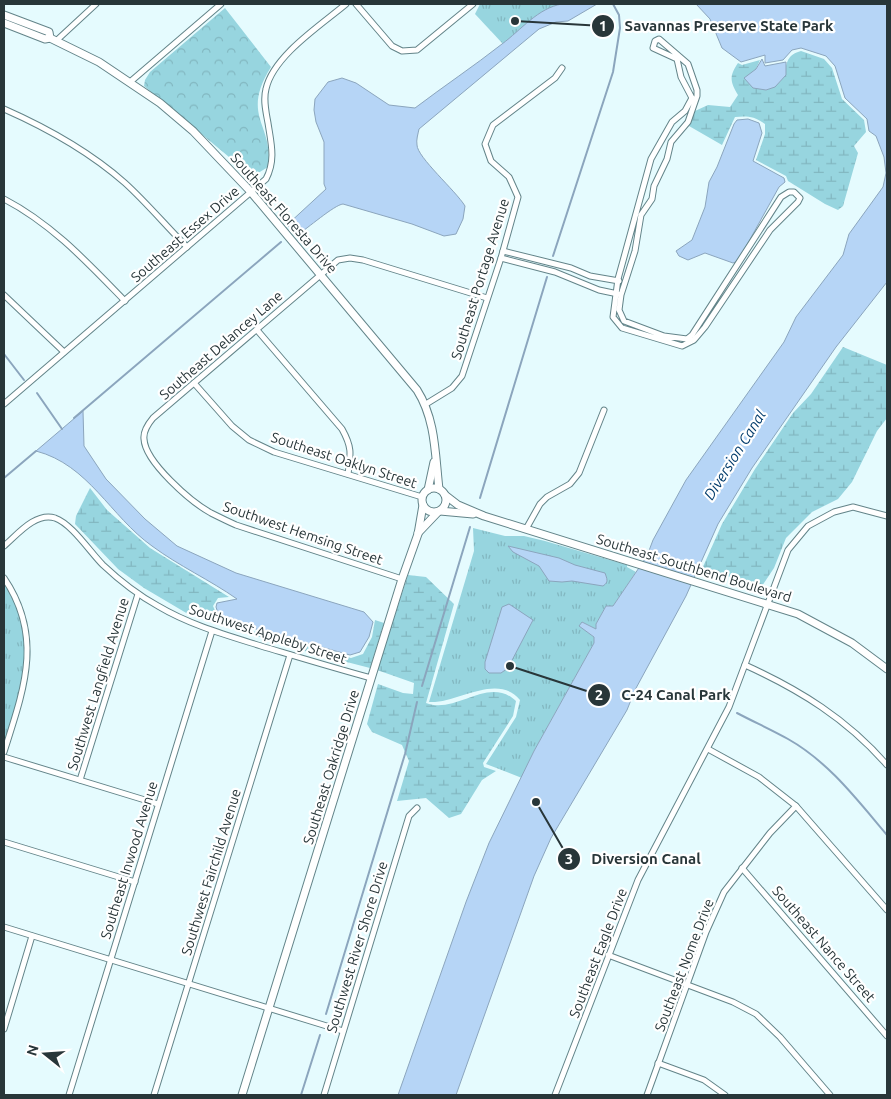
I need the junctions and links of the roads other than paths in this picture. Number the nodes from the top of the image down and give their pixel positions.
1 (96, 4) edge
2 (222, 4) edge
3 (346, 4) edge
4 (356, 4) edge
5 (473, 4) edge
6 (4, 15) edge
7 (4, 24) edge
8 (53, 39) junction
9 (562, 68) dead end
10 (130, 82) junction
11 (692, 104) junction
12 (4, 109) edge
13 (650, 166) junction
14 (661, 170) junction
15 (250, 192) junction
16 (4, 199) edge
17 (637, 221) junction
18 (758, 235) junction
19 (764, 239) junction
20 (187, 247) junction
21 (503, 251) junction
22 (501, 258) junction
23 (531, 258) junction
24 (529, 265) junction
25 (320, 274) junction
26 (729, 279) junction
27 (618, 281) junction
28 (734, 283) junction
29 (624, 284) junction
30 (618, 294) junction
31 (4, 295) edge
32 (487, 298) junction
33 (125, 300) junction
34 (257, 330) junction
35 (692, 338) junction
36 (64, 352) junction
37 (194, 383) junction
38 (4, 404) edge
39 (426, 404) junction
40 (604, 410) dead end
41 (144, 437) joint
42 (436, 457) junction
43 (348, 474) junction
44 (428, 490) junction
45 (442, 492) junction
46 (422, 501) junction
47 (439, 511) junction
48 (481, 516) junction
49 (887, 516) edge
50 (526, 529) junction
51 (418, 534) junction
52 (4, 546) edge
53 (4, 578) edge
54 (402, 579) junction
55 (138, 594) junction
56 (767, 603) junction
57 (212, 631) junction
58 (290, 655) junction
59 (745, 666) junction
60 (887, 670) edge
61 (371, 678) junction
62 (708, 749) junction
63 (4, 752) edge
64 (4, 757) edge
65 (887, 765) edge
66 (80, 780) junction
67 (158, 804) junction
68 (796, 806) junction
69 (417, 808) dead end
70 (4, 842) edge
71 (742, 868) junction
72 (134, 882) junction
73 (887, 910) edge
74 (4, 927) edge
75 (32, 936) junction
76 (608, 955) junction
77 (110, 960) junction
78 (189, 984) junction
79 (686, 986) junction
80 (269, 1008) junction
81 (4, 1029) edge
82 (343, 1031) junction
83 (887, 1036) edge
84 (658, 1063) junction
85 (69, 1095) edge
86 (154, 1095) edge
87 (242, 1095) edge
88 (324, 1095) edge
89 (555, 1095) edge
90 (646, 1095) edge
91 (725, 1095) edge
92 (830, 1095) edge

1 - 8 street
2 - 10 street
3 - 15 street, Southeast Essex Drive
4 - 5 street
6 - 8 street, Southeast Floresta Drive
7 - 8 street, Southeast Floresta Drive
8 - 10 street, Southeast Floresta Drive
9 - 21 street, Southeast Portage Avenue
10 - 15 street, Southeast Floresta Drive
11 - 11 street
11 - 13 street
11 - 14 street
12 - 20 street
13 - 14 street
13 - 17 street
14 - 17 street
15 - 20 street, Southeast Essex Drive
15 - 25 street, Southeast Floresta Drive
16 - 33 street
17 - 27 street
17 - 29 street
18 - 19 street
18 - 19 street
18 - 26 street
19 - 28 street
20 - 33 street, Southeast Essex Drive
21 - 22 street, Southeast Portage Avenue
21 - 23 street
22 - 24 street
22 - 32 street, Southeast Portage Avenue
23 - 24 street
23 - 27 street
24 - 30 street
25 - 32 street, Southeast Delancey Lane
25 - 34 street, Southeast Delancey Lane
25 - 39 street, Southeast Floresta Drive
26 - 28 street
26 - 35 street
27 - 29 street
27 - 30 street
28 - 35 street
29 - 30 street
30 - 35 street
31 - 36 street
32 - 39 street, Southeast Portage Avenue
33 - 36 street, Southeast Essex Drive
34 - 37 street, Southeast Delancey Lane
34 - 43 street
36 - 38 street, Southeast Essex Drive
37 - 41 street, Southeast Delancey Lane
37 - 43 street, Southeast Oaklyn Street
39 - 42 street, Southeast Floresta Drive
40 - 50 street
41 - 54 street, Southwest Hemsing Street
42 - 44 street, Southeast Floresta Drive
42 - 45 street, Southeast Floresta Drive
43 - 46 street, Southeast Oaklyn Street
44 - 45 street
44 - 46 street
45 - 47 street
45 - 48 street, Southeast Southbend Boulevard
46 - 47 street
46 - 51 street, Southeast Oakridge Drive
47 - 48 street, Southeast Southbend Boulevard
47 - 51 street, Southeast Oakridge Drive
48 - 50 street, Southeast Southbend Boulevard
49 - 56 street, Southeast Eagle Drive
50 - 56 street, Southeast Southbend Boulevard
51 - 54 street, Southeast Oakridge Drive
52 - 55 street, Southwest Appleby Street
53 - 63 street
54 - 61 street, Southeast Oakridge Drive
55 - 57 street, Southwest Appleby Street
55 - 66 street, Southwest Langfield Avenue
56 - 59 street, Southeast Eagle Drive
56 - 60 street, Southeast Southbend Boulevard
57 - 58 street, Southwest Appleby Street
57 - 67 street, Southeast Inwood Avenue
58 - 61 street, Southwest Appleby Street
58 - 78 street, Southwest Fairchild Avenue
59 - 62 street, Southeast Eagle Drive
59 - 65 street
61 - 80 street, Southeast Oakridge Drive
62 - 68 street
62 - 76 street, Southeast Eagle Drive
64 - 66 street
66 - 67 street
67 - 72 street, Southeast Inwood Avenue
68 - 71 street, Southeast Nome Drive
68 - 73 street
69 - 82 street, Southwest River Shore Drive
70 - 72 street
71 - 79 street, Southeast Nome Drive
71 - 83 street, Southeast Nance Street
72 - 77 street, Southeast Inwood Avenue
74 - 75 street
75 - 77 street
75 - 81 street
76 - 79 street
76 - 89 street, Southeast Eagle Drive
77 - 78 street
77 - 85 street, Southeast Inwood Avenue
78 - 80 street
78 - 86 street, Southwest Fairchild Avenue
79 - 84 street, Southeast Nome Drive
79 - 92 street
80 - 82 street
80 - 87 street, Southeast Oakridge Drive
82 - 88 street, Southwest River Shore Drive
84 - 90 street, Southeast Nome Drive
84 - 91 street

